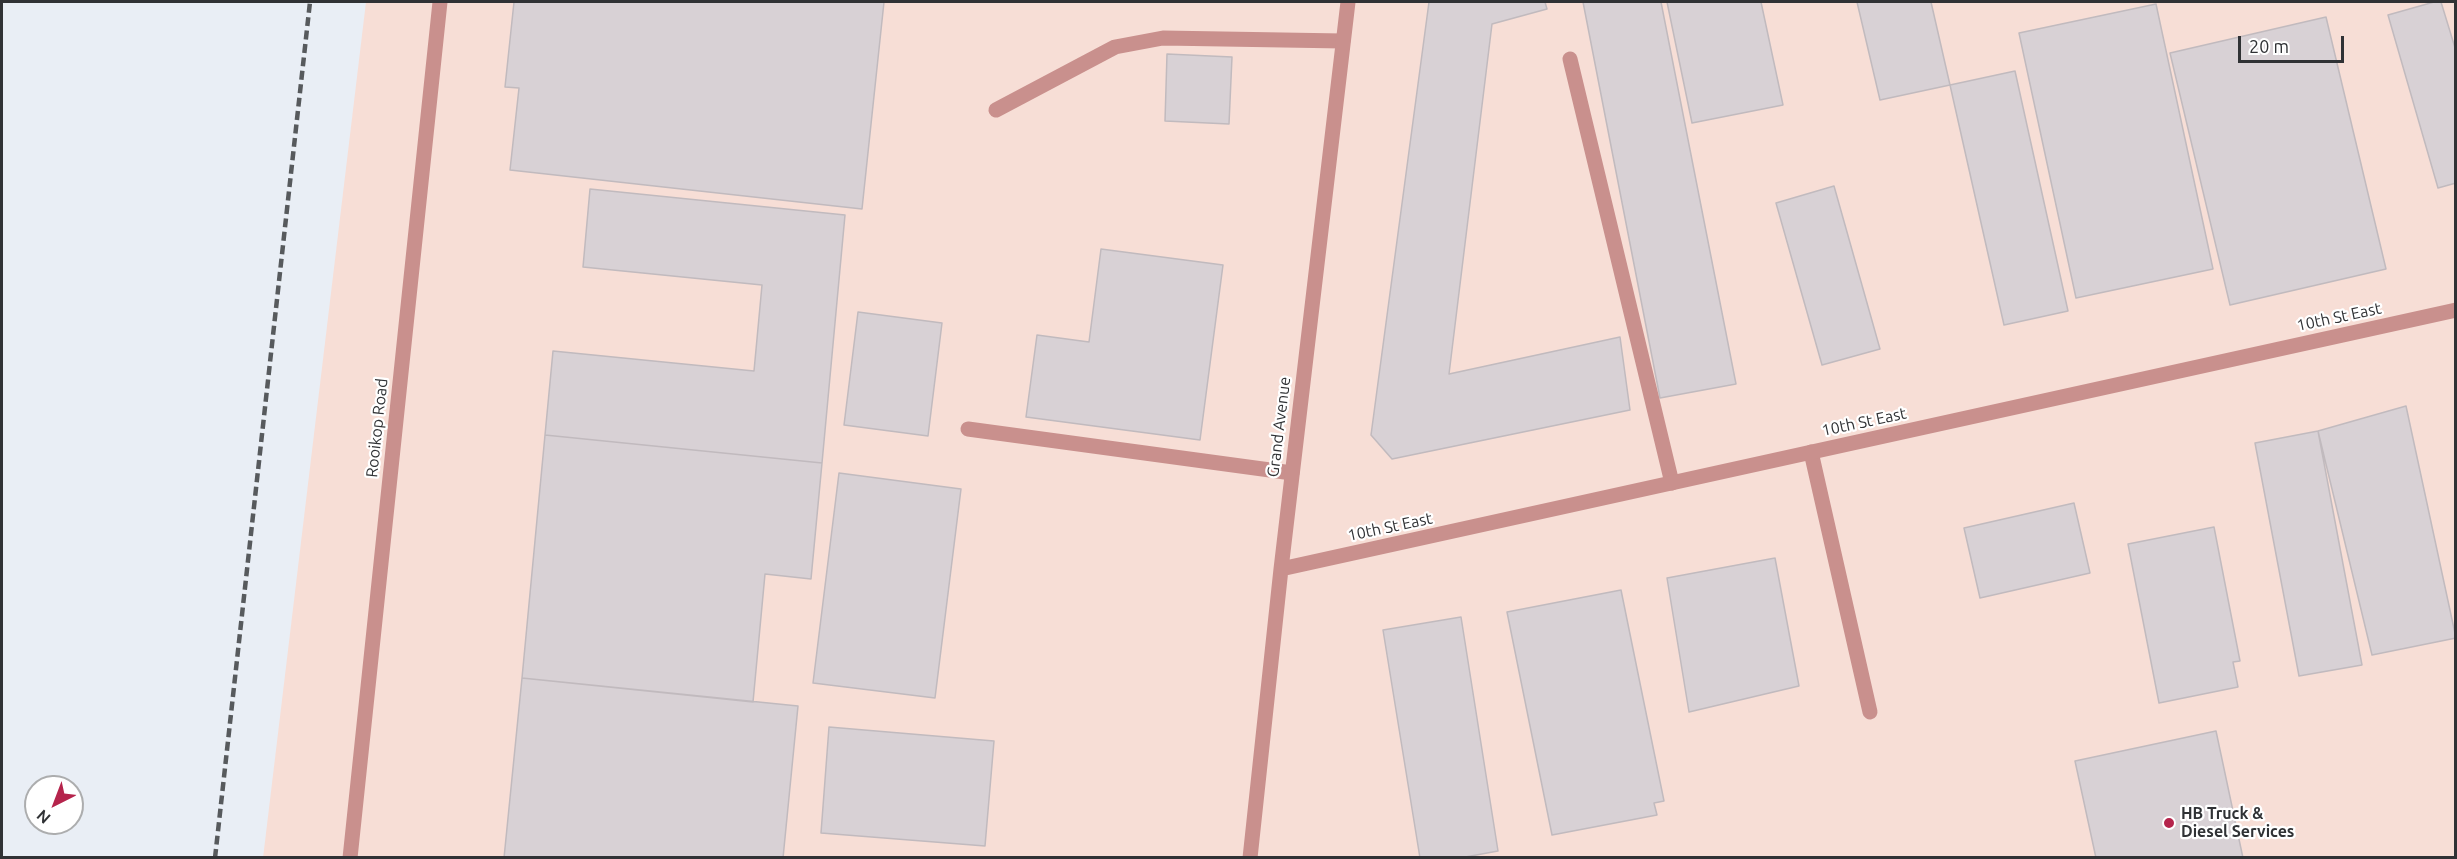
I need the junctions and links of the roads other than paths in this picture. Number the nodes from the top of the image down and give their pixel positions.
1 (440, 2) edge
2 (1348, 2) edge
3 (1343, 41) junction
4 (1570, 59) dead end
5 (996, 111) dead end
6 (2456, 310) edge
7 (968, 429) dead end
8 (1811, 452) junction
9 (1292, 473) junction
10 (1672, 483) junction
11 (1281, 569) junction
12 (1870, 712) dead end
13 (350, 858) edge
14 (1250, 858) edge

1 - 13 street, Rooikop Road
2 - 3 street, Grand Avenue
3 - 5 street
3 - 9 street, Grand Avenue
4 - 10 street
6 - 8 street, 10th St East
7 - 9 street
8 - 10 street, 10th St East
8 - 12 street
9 - 11 street, Grand Avenue
10 - 11 street, 10th St East
11 - 14 street, Grand Avenue

